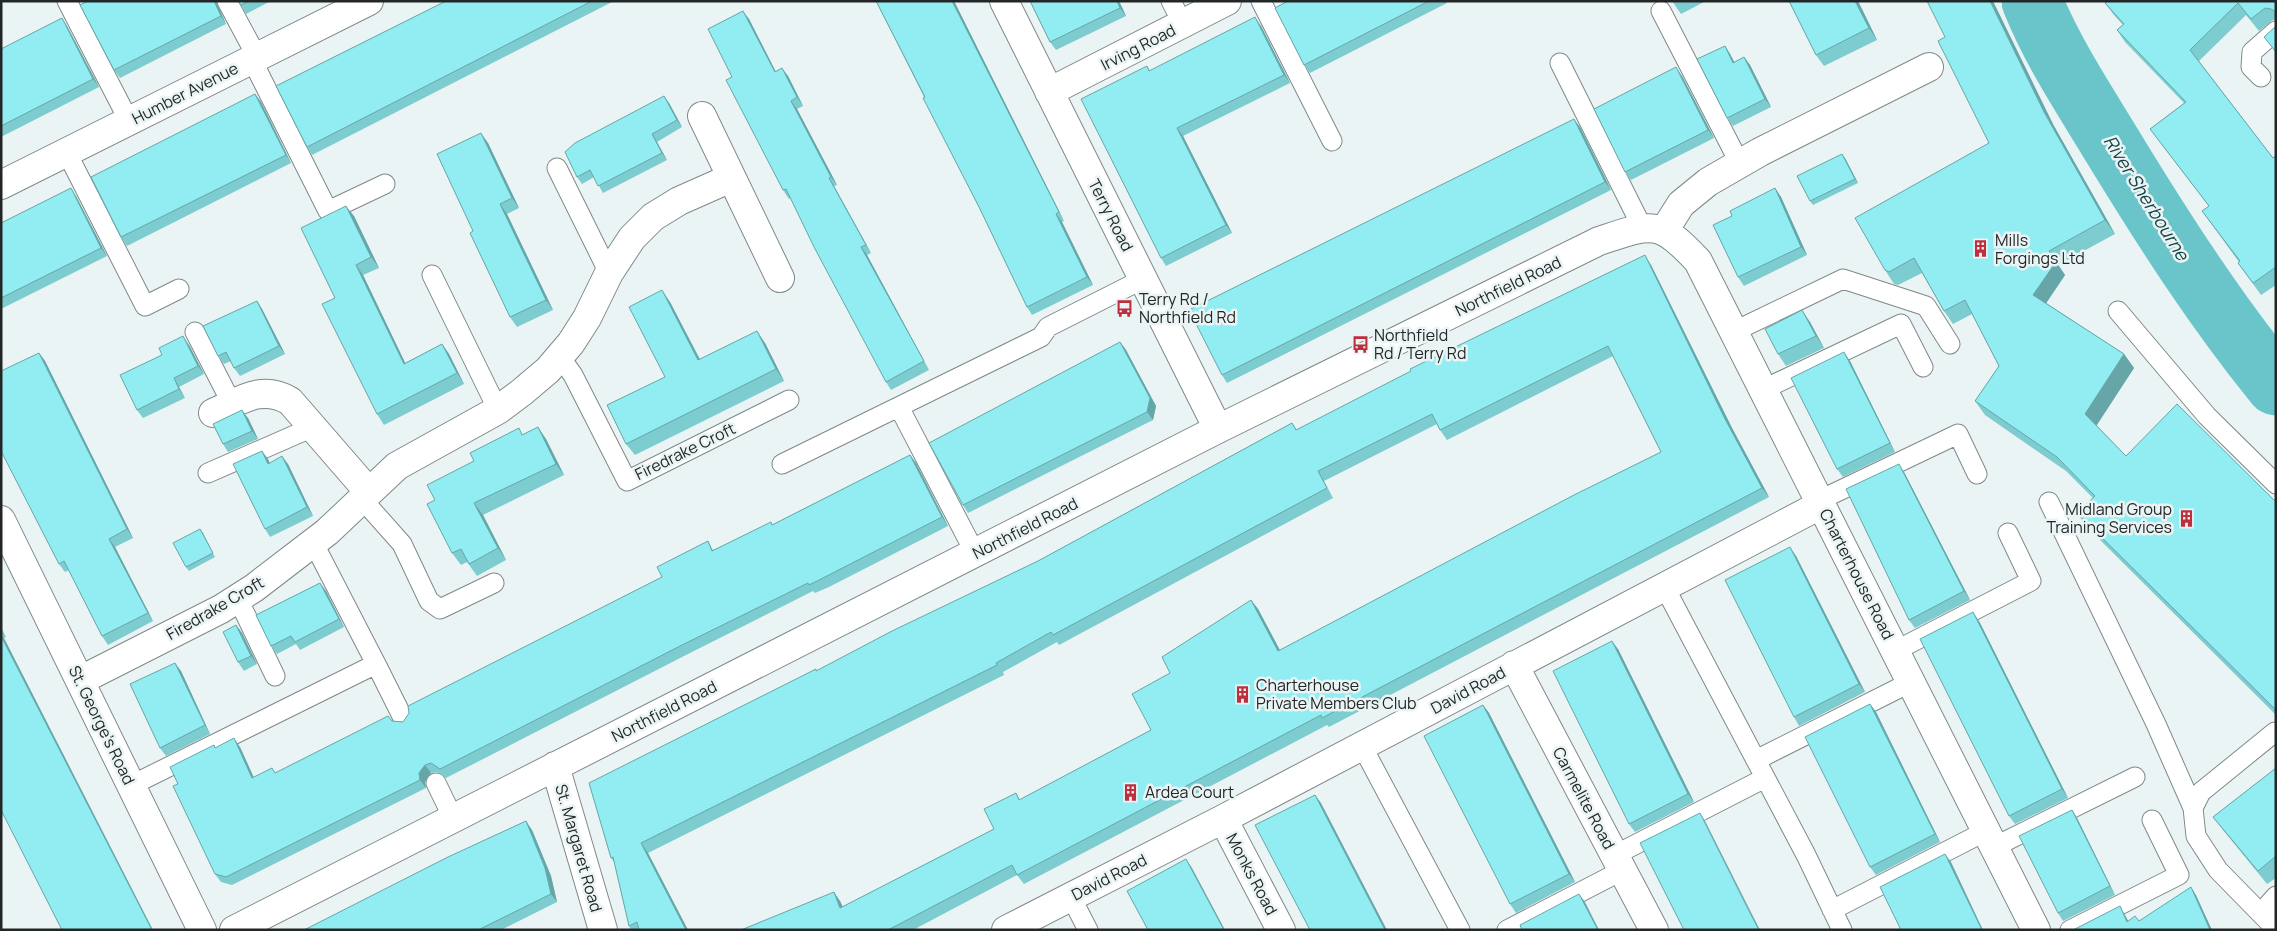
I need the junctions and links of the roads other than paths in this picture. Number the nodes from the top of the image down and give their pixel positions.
1 (67, 1) edge
2 (228, 1) edge
3 (369, 1) edge
4 (1004, 1) edge
5 (1227, 1) edge
6 (1261, 1) edge
7 (1661, 11) dead end
8 (1177, 13) edge
9 (2276, 31) edge
10 (254, 59) junction
11 (1560, 63) dead end
12 (1929, 67) dead end
13 (2261, 77) dead end
14 (1049, 92) junction
15 (702, 116) dead end
16 (129, 122) junction
17 (1332, 141) dead end
18 (66, 153) junction
19 (1740, 164) junction
20 (558, 168) dead end
21 (731, 178) junction
22 (385, 184) dead end
23 (1, 185) edge
24 (1653, 229) junction
25 (609, 273) junction
26 (432, 275) dead end
27 (780, 278) dead end
28 (1143, 278) junction
29 (179, 289) dead end
30 (2118, 311) dead end
31 (195, 332) dead end
32 (1733, 332) junction
33 (1950, 344) dead end
34 (560, 357) junction
35 (1923, 367) dead end
36 (1762, 390) junction
37 (789, 400) dead end
38 (899, 407) junction
39 (223, 409) joint
40 (498, 410) junction
41 (313, 427) junction
42 (1218, 430) junction
43 (782, 464) dead end
44 (208, 473) dead end
45 (1977, 474) dead end
46 (2276, 484) edge
47 (365, 496) junction
48 (1821, 502) junction
49 (2049, 502) dead end
50 (1, 520) edge
51 (2008, 533) dead end
52 (313, 542) junction
53 (975, 552) junction
54 (494, 583) dead end
55 (1664, 586) junction
56 (238, 599) junction
57 (1895, 651) junction
58 (376, 664) junction
59 (1514, 665) junction
60 (275, 676) dead end
61 (81, 680) junction
62 (1911, 682) junction
63 (404, 720) edge
64 (2275, 732) edge
65 (1362, 746) junction
66 (1756, 760) junction
67 (555, 766) junction
68 (2135, 777) dead end
69 (1765, 778) junction
70 (436, 783) edge
71 (132, 785) junction
72 (2193, 808) junction
73 (453, 818) junction
74 (1223, 819) junction
75 (2152, 820) dead end
76 (1990, 839) junction
77 (1619, 863) junction
78 (2276, 896) edge
79 (1071, 897) junction
80 (1835, 923) edge
81 (2273, 926) edge
82 (202, 930) edge
83 (234, 930) edge
84 (603, 930) edge
85 (1006, 930) edge
86 (1088, 930) edge
87 (1281, 930) edge
88 (1460, 930) edge
89 (1507, 930) edge
90 (1654, 930) edge
91 (2036, 930) edge
92 (2070, 930) edge

1 - 16 lane
2 - 10 lane
3 - 10 street, Humber Avenue
4 - 14 street, Terry Road
5 - 8 street, Irving Road
6 - 17 lane
7 - 19 lane
8 - 14 street, Irving Road
9 - 13 lane
10 - 16 street, Humber Avenue
10 - 22 lane
11 - 24 lane
12 - 19 street
14 - 28 street, Terry Road
15 - 21 street
16 - 18 street, Humber Avenue
18 - 23 street, Humber Avenue
18 - 29 lane
19 - 24 street
20 - 25 lane
21 - 25 street, Firedrake Croft
21 - 27 street
24 - 32 street, Charterhouse Road
24 - 42 street, Northfield Road
25 - 34 street, Firedrake Croft
26 - 40 lane
28 - 38 lane
28 - 42 street, Terry Road
30 - 46 lane
31 - 39 lane
32 - 33 lane
32 - 36 street, Charterhouse Road
34 - 37 lane, Firedrake Croft
34 - 40 street, Firedrake Croft
35 - 36 lane
36 - 48 street, Charterhouse Road
38 - 43 lane
38 - 53 lane
39 - 41 street
40 - 47 street, Firedrake Croft
41 - 44 lane
41 - 47 street
42 - 53 street, Northfield Road
45 - 48 lane
47 - 52 street, Firedrake Croft
47 - 54 lane
48 - 55 street, David Road
48 - 57 street, Charterhouse Road
49 - 72 lane
50 - 61 street, St. George's Road
51 - 57 lane
52 - 56 street, Firedrake Croft
52 - 58 lane
53 - 67 street, Northfield Road
55 - 59 street, David Road
55 - 66 lane
56 - 60 lane
56 - 61 street, Firedrake Croft
57 - 62 street, Charterhouse Road
58 - 63 lane
58 - 71 lane
59 - 65 street, David Road
59 - 77 street, Carmelite Road
61 - 71 street, St. George's Road
62 - 66 lane
62 - 76 street, Charterhouse Road
64 - 72 lane
65 - 74 street, David Road
65 - 88 lane
66 - 69 lane
67 - 73 street, Northfield Road
67 - 84 street, St. Margaret Road
68 - 76 lane
69 - 77 lane
69 - 80 lane
70 - 73 lane
71 - 82 street, St. George's Road
72 - 81 lane
73 - 83 street, Northfield Road
74 - 79 street, David Road
74 - 87 street, Monks Road
75 - 92 lane
76 - 80 lane
76 - 91 street, Charterhouse Road
77 - 89 lane
77 - 90 street, Carmelite Road
78 - 81 lane
79 - 85 street, David Road
79 - 86 lane

